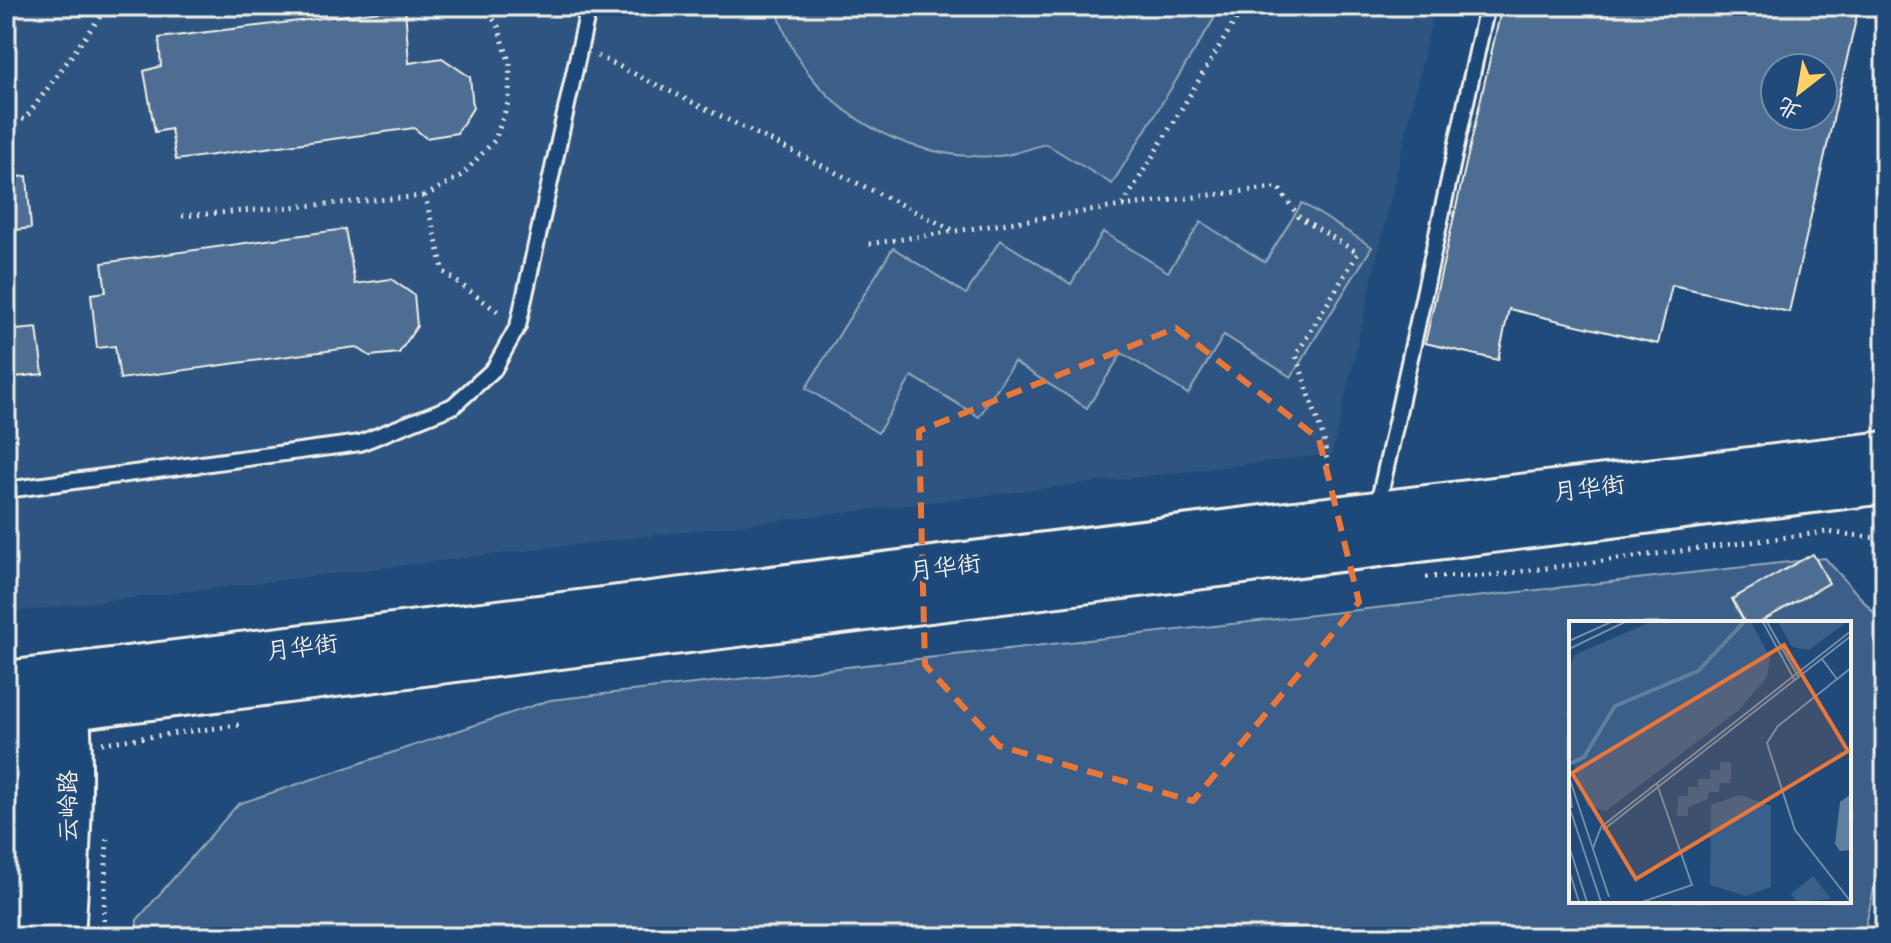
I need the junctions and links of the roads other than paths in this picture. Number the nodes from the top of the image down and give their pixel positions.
1 (589, 6) edge
2 (1487, 6) edge
3 (1885, 453) edge
4 (1885, 482) edge
5 (6, 490) edge
6 (1823, 492) junction
7 (1885, 507) edge
8 (1379, 529) junction
9 (33, 696) edge
10 (26, 937) edge
11 (63, 937) edge

1 - 5 lane
2 - 8 lane
3 - 8 street, 月华街
4 - 6 street, 月华街
6 - 7 street
6 - 8 street, 月华街
8 - 9 street, 月华街
9 - 10 street, 云岭路
9 - 11 street, 云岭路

